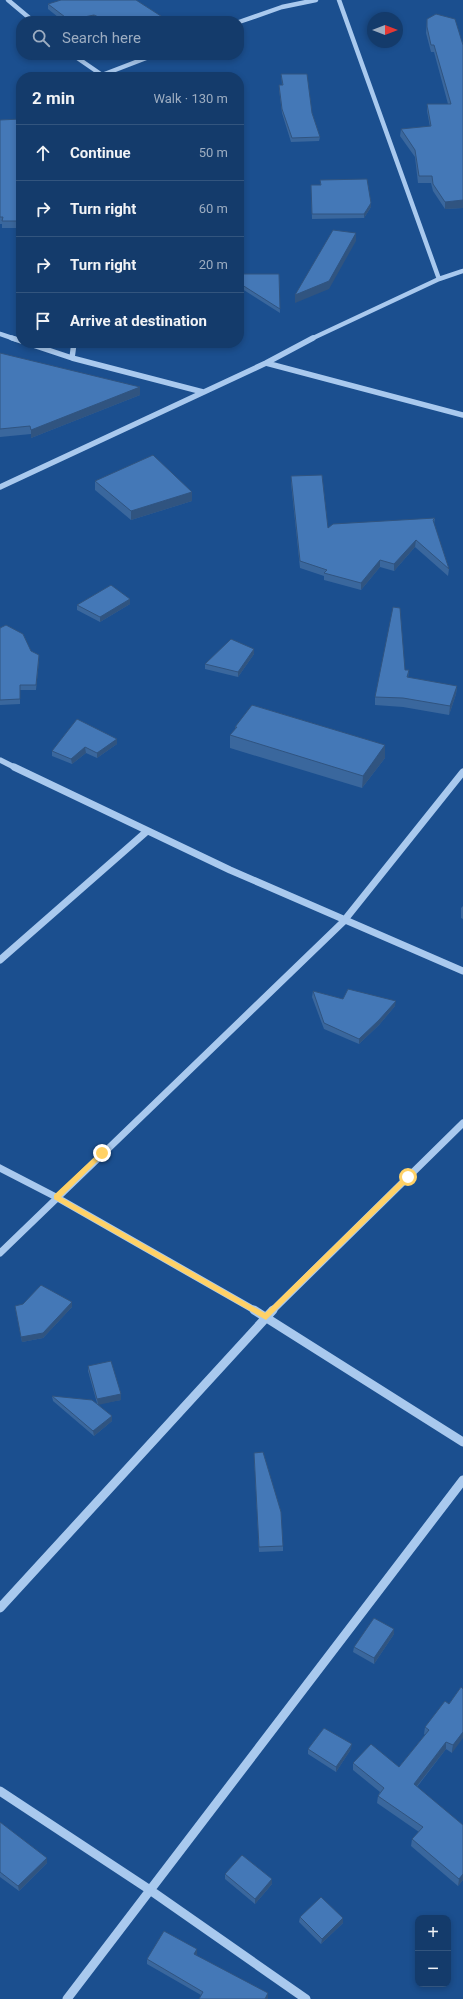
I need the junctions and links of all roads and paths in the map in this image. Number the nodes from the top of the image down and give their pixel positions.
1 (8, 0) edge
2 (316, 0) edge
3 (339, 0) edge
4 (27, 16) edge
5 (244, 20) edge
6 (80, 60) edge
7 (142, 60) edge
8 (96, 72) edge
9 (112, 72) edge
10 (463, 271) edge
11 (438, 279) junction
12 (0, 334) edge
13 (16, 339) edge
14 (42, 348) edge
15 (73, 348) edge
16 (72, 358) junction
17 (266, 363) junction
18 (203, 392) junction
19 (463, 415) edge
20 (0, 487) edge
21 (0, 760) edge
22 (463, 772) edge
23 (146, 832) junction
24 (343, 922) junction
25 (0, 960) edge
26 (463, 971) edge
27 (463, 1123) edge
28 (0, 1168) edge
29 (56, 1197) junction
30 (0, 1253) edge
31 (266, 1317) junction
32 (463, 1442) edge
33 (463, 1480) edge
34 (0, 1608) edge
35 (0, 1791) edge
36 (150, 1890) junction
37 (67, 1999) edge
38 (306, 1999) edge

1 - 4 street
2 - 5 street
3 - 11 street
6 - 8 street
7 - 9 street
10 - 11 street
11 - 17 street
12 - 13 street
14 - 16 street
15 - 16 street
16 - 18 street
17 - 18 street
17 - 19 street
18 - 20 street
21 - 23 street
22 - 24 street
23 - 24 street
23 - 25 street
24 - 26 street
24 - 29 street
27 - 31 street
28 - 29 street
29 - 30 street
29 - 31 street
31 - 32 street
31 - 34 street
33 - 36 street
35 - 36 street
36 - 37 street
36 - 38 street

